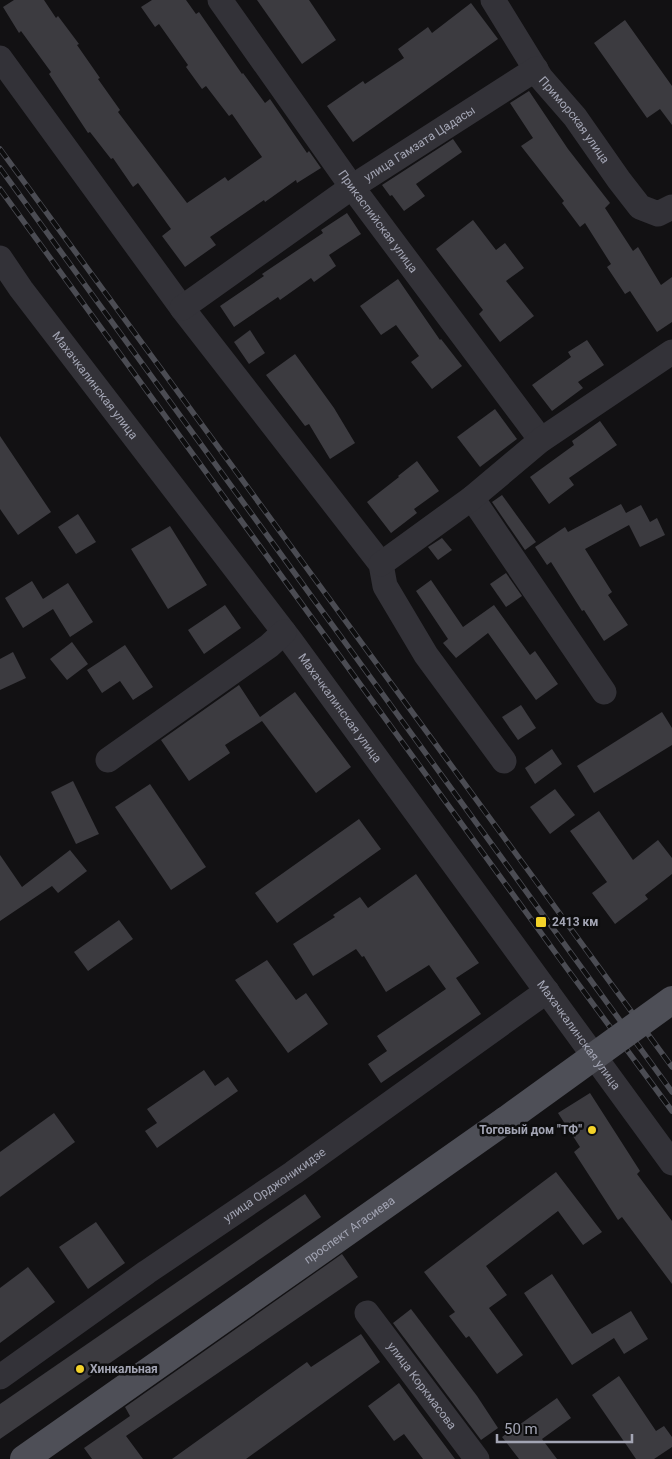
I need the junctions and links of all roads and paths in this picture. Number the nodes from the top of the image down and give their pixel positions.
1 (220, 0) edge
2 (493, 0) edge
3 (0, 58) edge
4 (536, 69) junction
5 (352, 187) junction
6 (672, 208) edge
7 (0, 258) edge
8 (11, 293) edge
9 (182, 308) junction
10 (672, 352) edge
11 (541, 440) junction
12 (472, 498) junction
13 (381, 564) junction
14 (284, 632) junction
15 (604, 692) dead end
16 (108, 760) dead end
17 (504, 761) dead end
18 (547, 991) junction
19 (672, 1000) edge
20 (672, 1163) edge
21 (367, 1313) dead end
22 (0, 1377) edge
23 (24, 1459) edge
24 (477, 1459) edge

1 - 5 street, Прикаспийская улица
2 - 4 street, Приморская улица
3 - 9 street
4 - 5 street, улица Гамзата Цадасы
4 - 6 street, Приморская улица
5 - 9 street, улица Гамзата Цадасы
5 - 11 street, Прикаспийская улица
7 - 8 street, Махачкалинская улица
8 - 14 street, Махачкалинская улица
9 - 13 street
10 - 11 street
11 - 12 street
12 - 13 street
12 - 15 street
13 - 17 street
14 - 16 street
14 - 18 street, Махачкалинская улица
18 - 20 street, Махачкалинская улица
18 - 22 street, улица Орджоникидзе
19 - 23 main road, проспект Агасиева, bridge
21 - 24 street, улица Коркмасова

